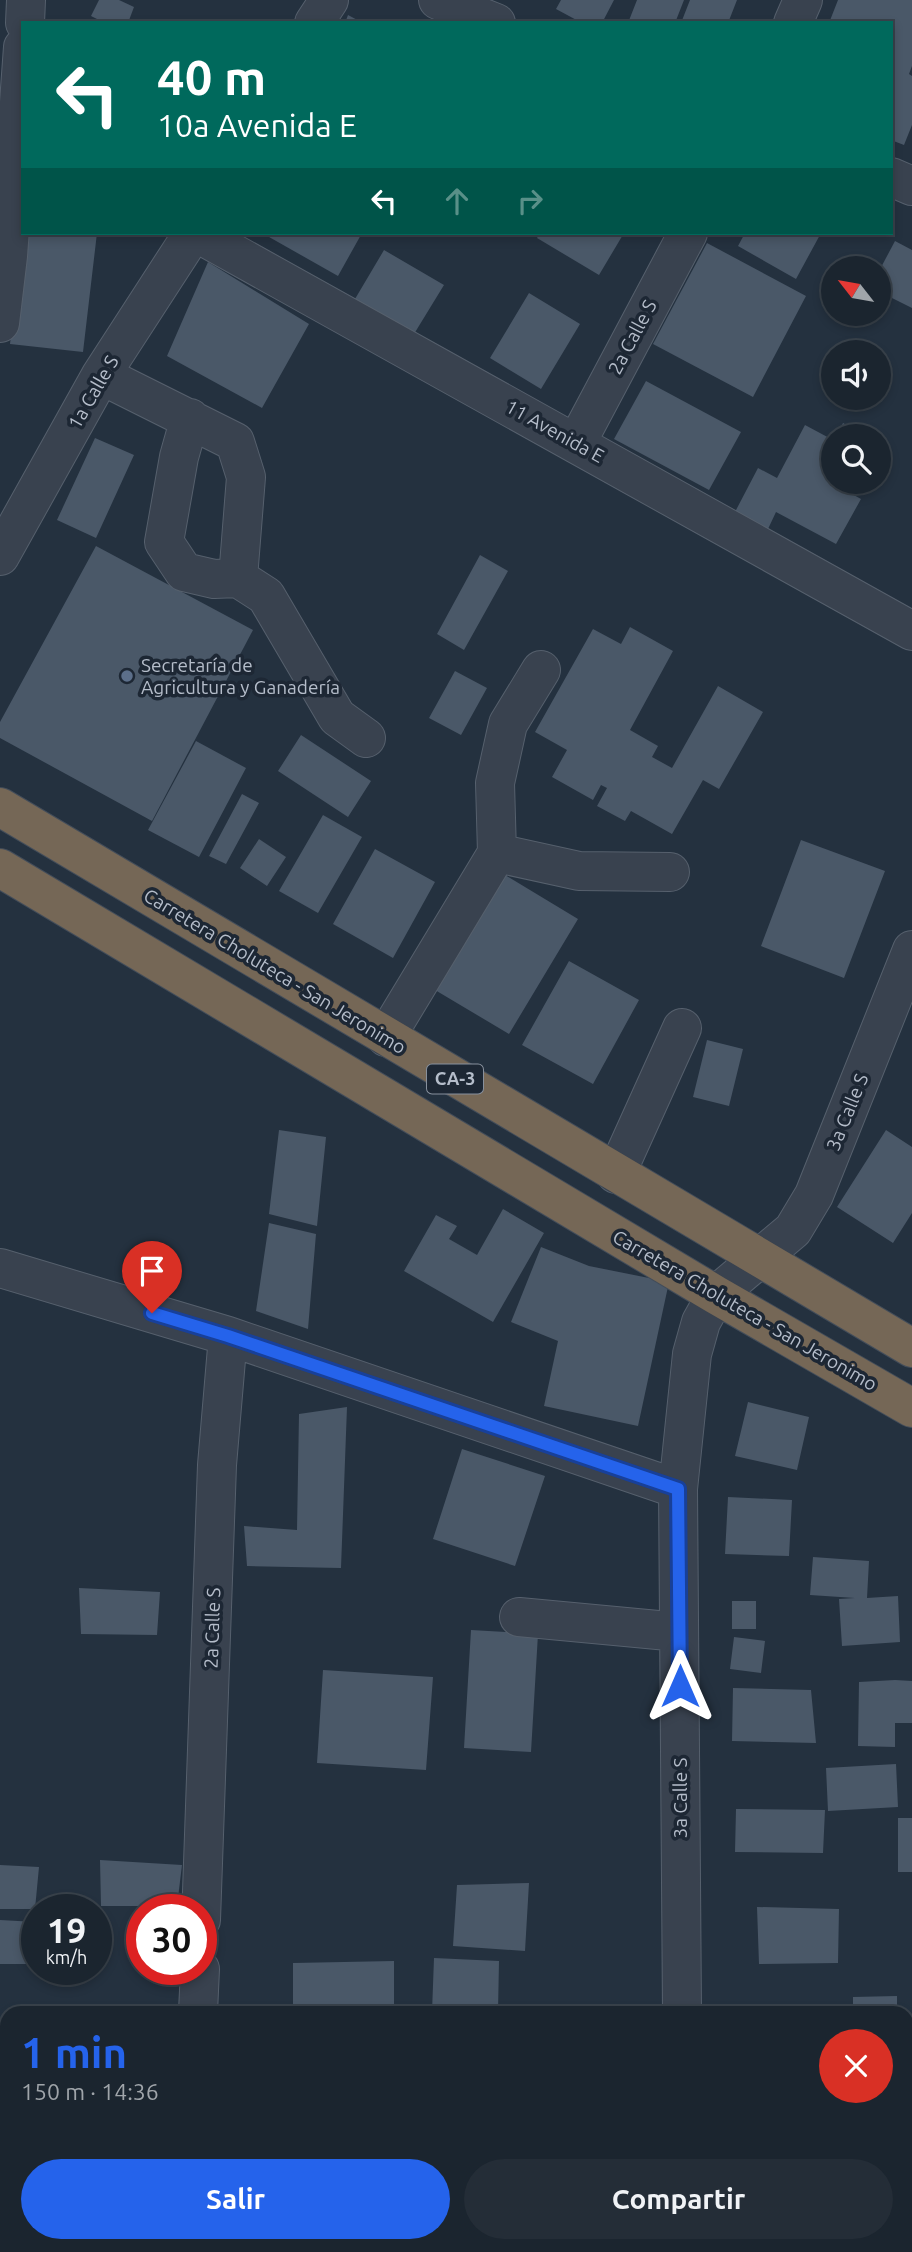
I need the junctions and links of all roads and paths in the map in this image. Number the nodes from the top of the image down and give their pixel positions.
1 (26, 0) edge
2 (329, 0) edge
3 (438, 0) edge
4 (803, 0) edge
5 (24, 21) edge
6 (315, 21) edge
7 (491, 21) edge
8 (794, 21) edge
9 (21, 101) edge
10 (19, 155) edge
11 (893, 178) edge
12 (912, 186) edge
13 (194, 235) edge
14 (199, 235) edge
15 (687, 235) edge
16 (0, 323) edge
17 (102, 375) junction
18 (190, 418) junction
19 (576, 442) junction
20 (0, 556) edge
21 (238, 578) junction
22 (912, 631) edge
23 (541, 670) dead end
24 (366, 738) dead end
25 (0, 807) edge
26 (497, 853) junction
27 (0, 869) edge
28 (670, 872) dead end
29 (912, 950) edge
30 (682, 1028) dead end
31 (386, 1037) junction
32 (616, 1174) junction
33 (760, 1259) junction
34 (0, 1268) edge
35 (716, 1295) junction
36 (228, 1336) junction
37 (912, 1348) edge
38 (912, 1408) edge
39 (678, 1489) junction
40 (519, 1617) dead end
41 (679, 1632) junction
42 (202, 1894) edge
43 (199, 1985) edge
44 (198, 2006) edge
45 (682, 2006) edge

1 - 5 street
2 - 6 street
3 - 7 street
4 - 8 street
9 - 10 street
10 - 16 street
11 - 12 street
13 - 17 street, 1a Calle S
14 - 19 street, 11 Avenida E
15 - 19 street, 2a Calle S
17 - 18 street
17 - 20 street, 1a Calle S
18 - 21 street
18 - 21 street
19 - 22 street, 11 Avenida E
21 - 24 street
23 - 26 street
25 - 31 highway, Carretera Choluteca - San Jeronimo / CA-3
26 - 28 street
26 - 31 street
27 - 35 highway, Carretera Choluteca - San Jeronimo / CA-3
29 - 33 street, 3a Calle S
30 - 32 street
31 - 32 highway, Carretera Choluteca - San Jeronimo / CA-3
32 - 33 highway, Carretera Choluteca - San Jeronimo / CA-3
33 - 35 street, 3a Calle S
33 - 37 highway, Carretera Choluteca - San Jeronimo / CA-3
34 - 36 street
35 - 38 highway, Carretera Choluteca - San Jeronimo / CA-3
35 - 39 street, 3a Calle S
36 - 39 street
36 - 42 street, 2a Calle S
39 - 41 street, 3a Calle S
40 - 41 street
41 - 45 street, 3a Calle S
43 - 44 street

